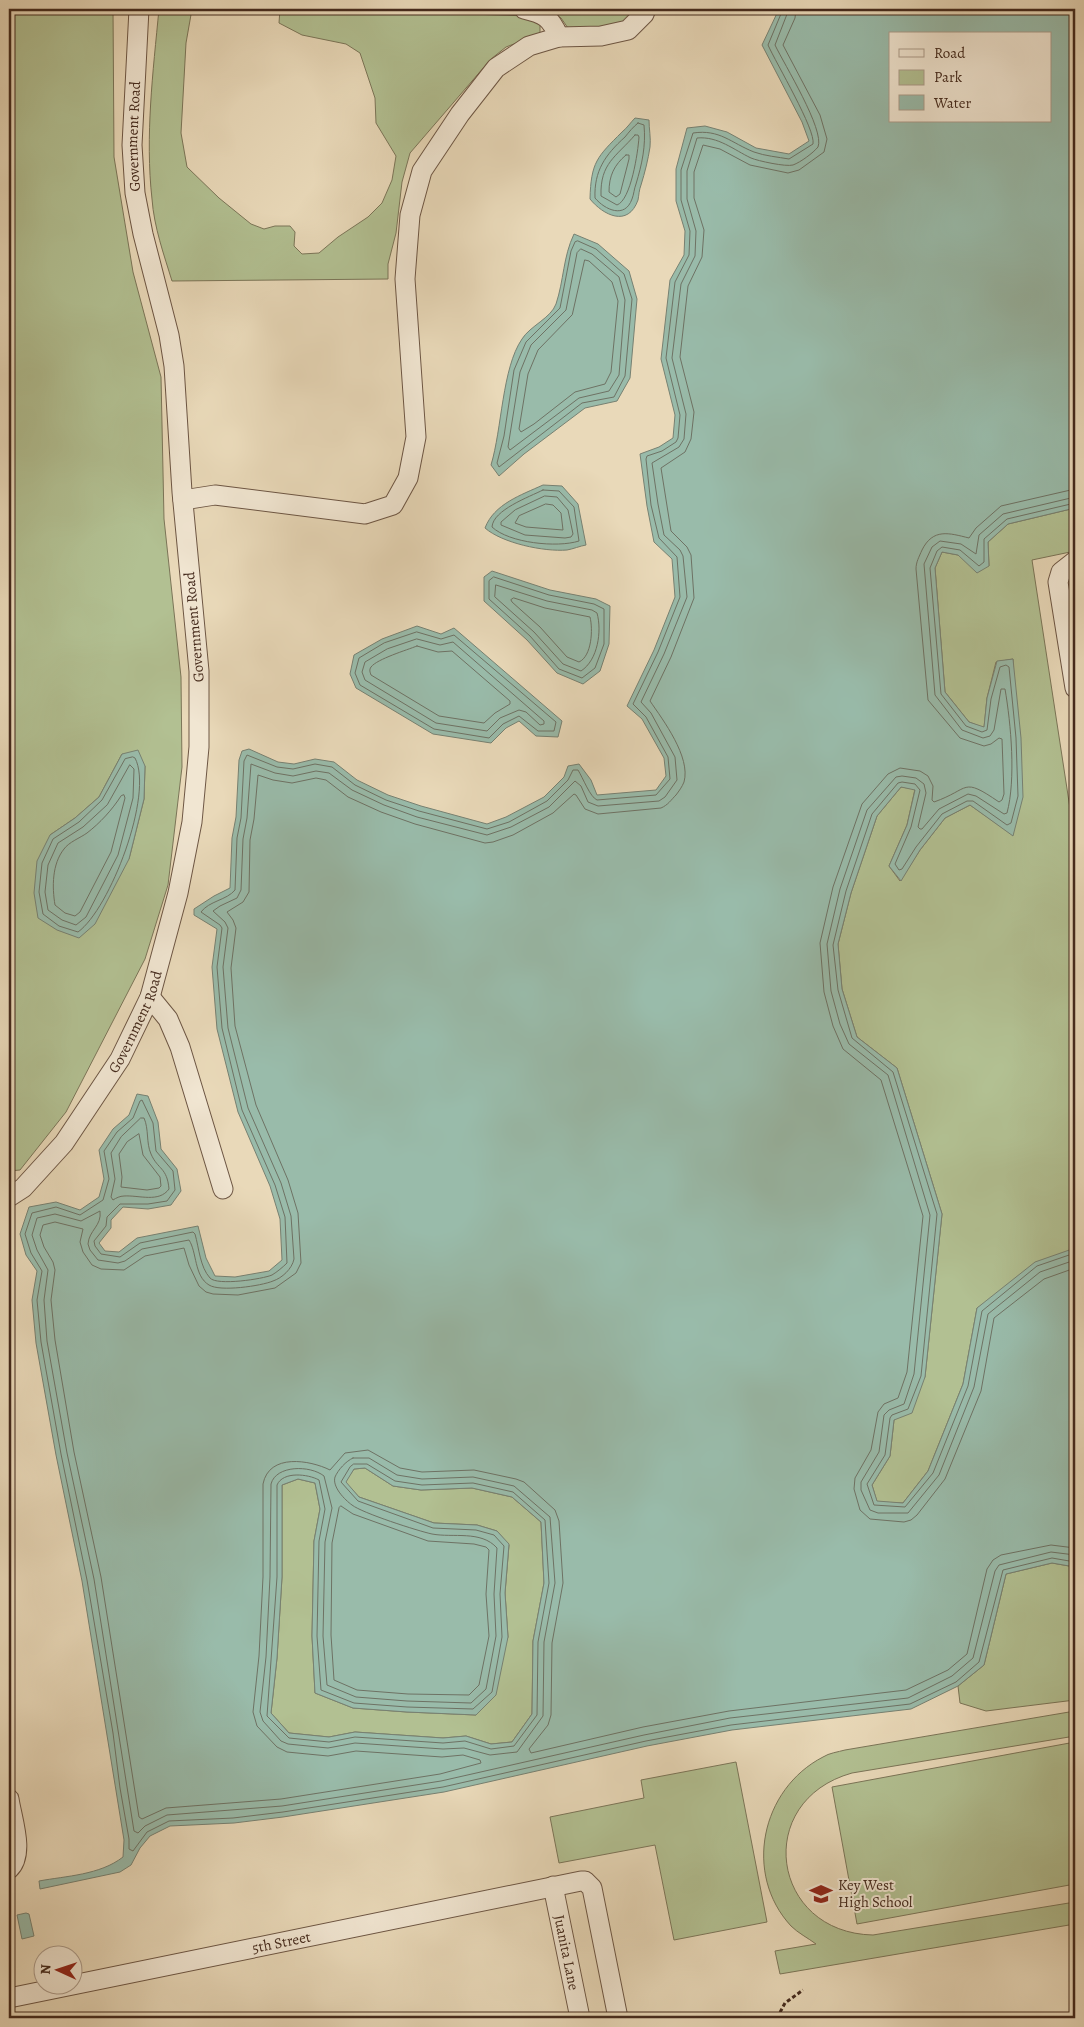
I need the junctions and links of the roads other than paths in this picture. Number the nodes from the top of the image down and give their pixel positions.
1 (139, 9) edge
2 (524, 9) edge
3 (646, 9) edge
4 (559, 38) junction
5 (183, 500) junction
6 (1075, 561) edge
7 (1075, 688) edge
8 (150, 997) junction
9 (223, 1189) dead end
10 (9, 1197) edge
11 (9, 1799) edge
12 (9, 1869) edge
13 (553, 1886) junction
14 (9, 1998) edge
15 (580, 2018) edge
16 (618, 2018) edge

1 - 5 street, Government Road
2 - 4 street
3 - 4 street
4 - 5 street
5 - 8 street, Government Road
6 - 7 street
8 - 9 street
8 - 10 street, Government Road
11 - 12 street
13 - 14 street, 5th Street
13 - 15 street, Juanita Lane
13 - 16 street, 5th Street

